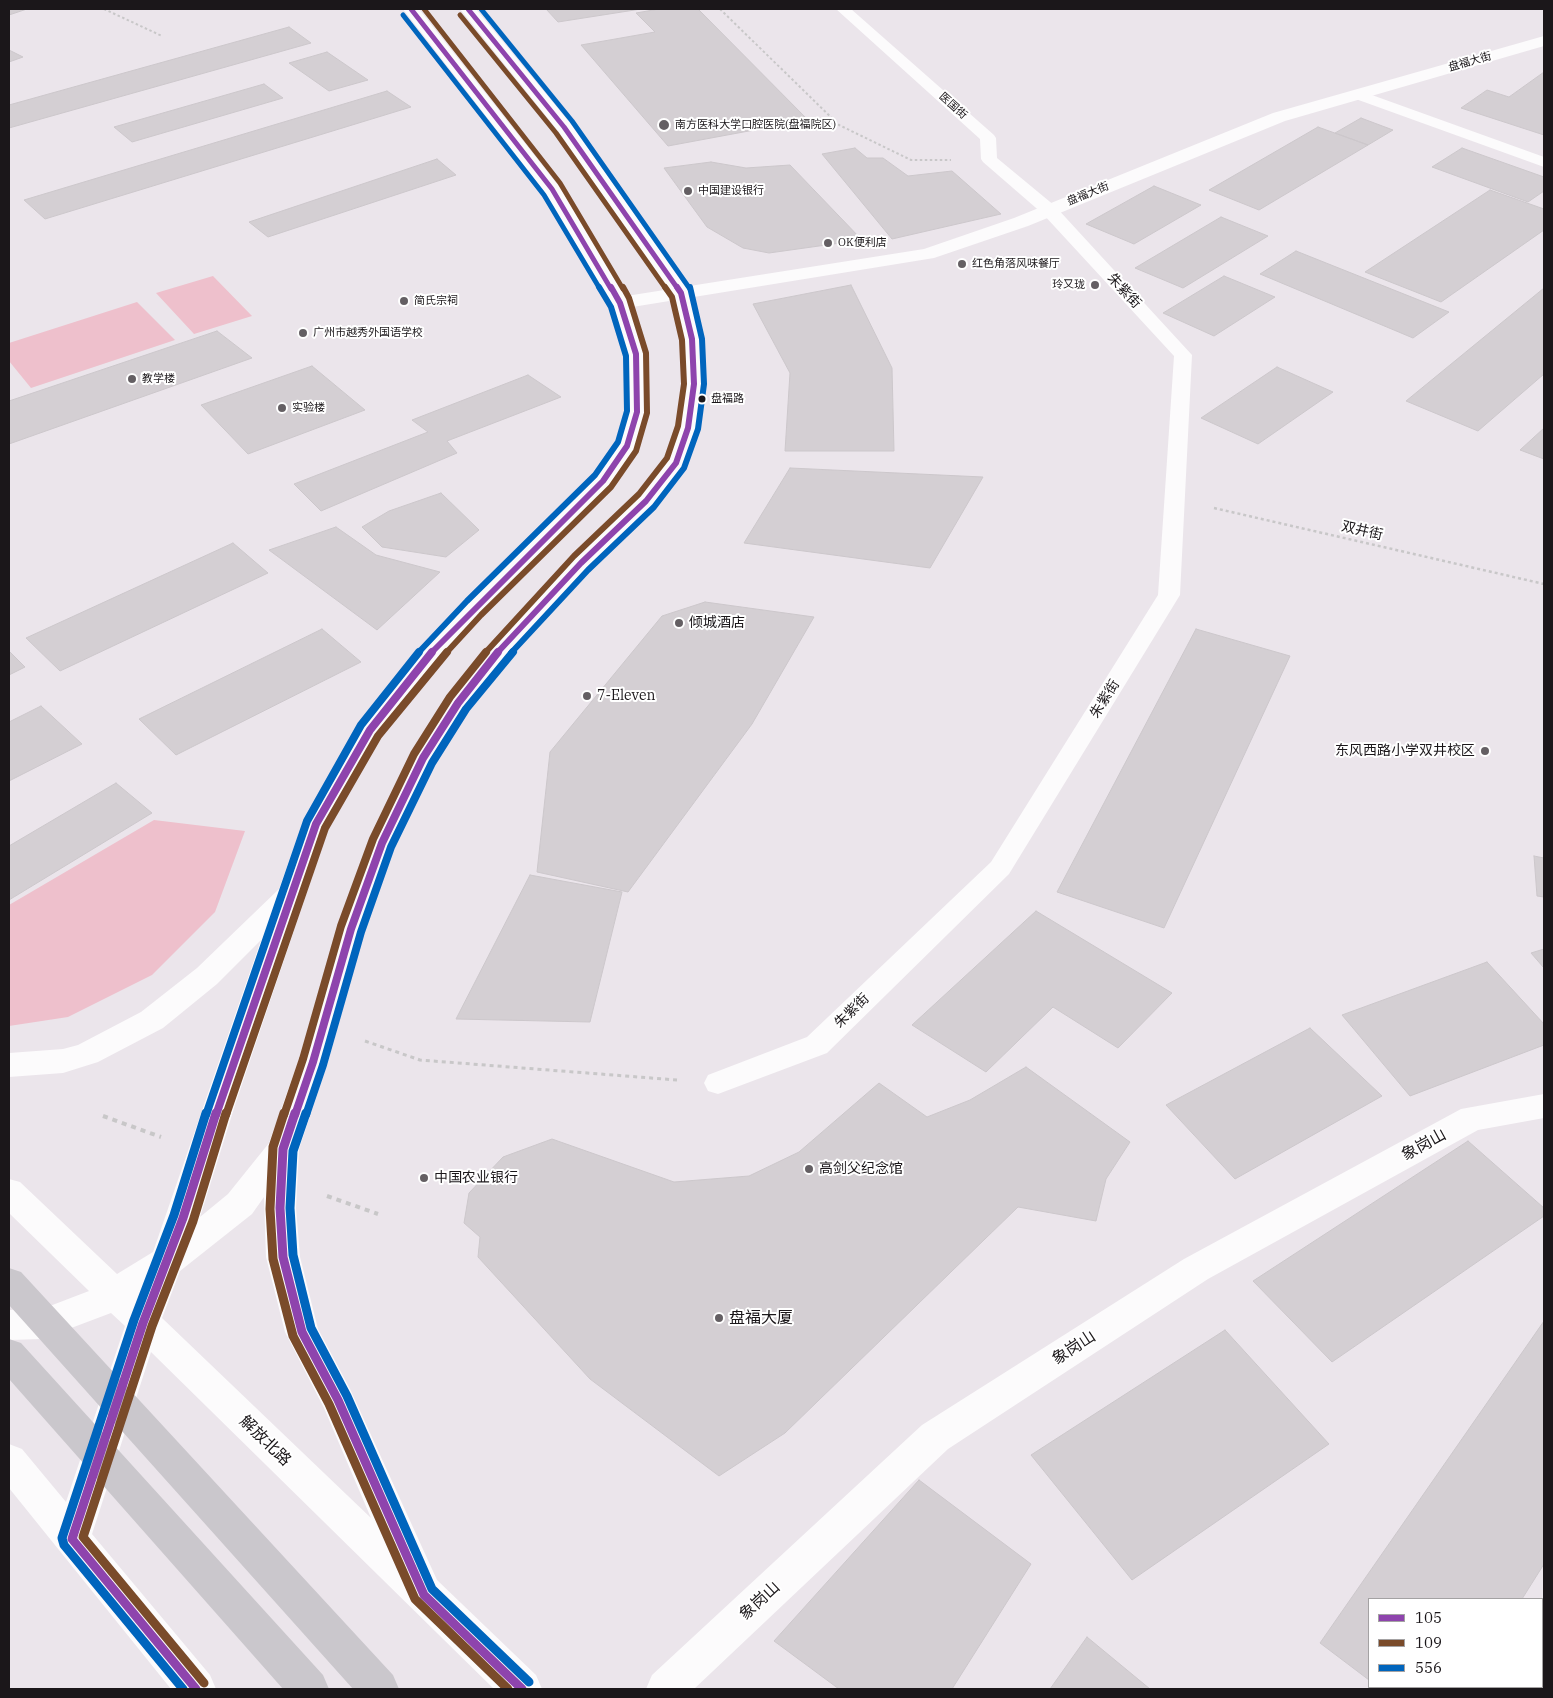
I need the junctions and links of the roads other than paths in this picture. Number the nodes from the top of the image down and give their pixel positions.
1 (411, 9) edge
2 (468, 9) edge
3 (843, 9) edge
4 (1544, 41) edge
5 (1358, 95) junction
6 (1544, 162) edge
7 (1049, 210) junction
8 (681, 293) junction
9 (620, 303) junction
10 (292, 892) junction
11 (9, 1065) edge
12 (718, 1083) road end
13 (1544, 1106) edge
14 (283, 1149) junction
15 (9, 1192) edge
16 (167, 1261) junction
17 (9, 1282) edge
18 (114, 1294) junction
19 (143, 1323) junction
20 (9, 1325) edge
21 (9, 1354) edge
22 (12, 1472) edge
23 (72, 1539) junction
24 (424, 1595) junction
25 (196, 1689) edge
26 (309, 1689) edge
27 (379, 1689) edge
28 (522, 1689) edge
29 (666, 1689) edge

1 - 9 main road
2 - 8 main road
3 - 7 lane, 医国街
4 - 5 main road, 盘福大街
5 - 6 lane
5 - 7 main road, 盘福大街
7 - 8 main road, 盘福大街
7 - 12 lane, 朱紫街
8 - 9 main road, 盘福大街
8 - 14 main road
9 - 10 main road
10 - 11 main road
10 - 16 main road
13 - 29 main road, 象岗山
14 - 16 main road
14 - 24 main road
15 - 18 main road, 解放北路
16 - 18 main road
16 - 19 main road
17 - 27 main road
18 - 19 main road, 解放北路
18 - 20 main road
19 - 23 main road
19 - 24 main road, 解放北路
21 - 26 main road
22 - 23 main road
23 - 25 main road
24 - 28 main road, 解放北路

